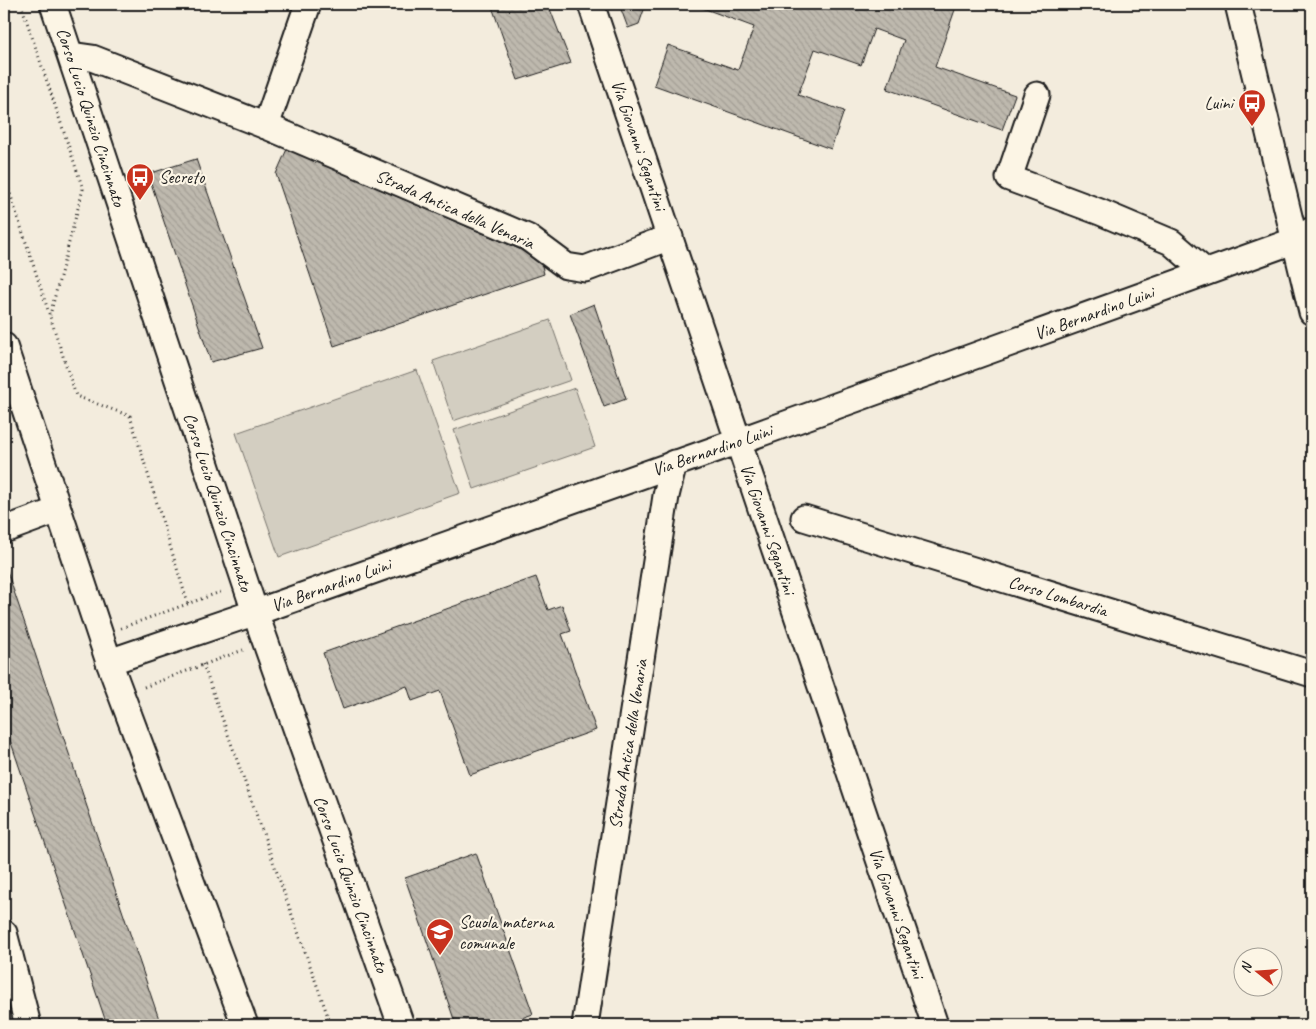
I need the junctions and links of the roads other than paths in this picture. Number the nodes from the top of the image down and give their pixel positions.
1 (53, 4) edge
2 (308, 4) edge
3 (591, 4) edge
4 (1238, 4) edge
5 (71, 55) junction
6 (1037, 95) dead end
7 (266, 126) junction
8 (1304, 235) edge
9 (670, 237) junction
10 (1206, 272) junction
11 (1312, 312) edge
12 (4, 346) edge
13 (739, 441) junction
14 (674, 463) junction
15 (58, 510) junction
16 (804, 518) dead end
17 (4, 530) edge
18 (254, 612) junction
19 (109, 662) junction
20 (1312, 674) edge
21 (4, 933) edge
22 (28, 1025) edge
23 (244, 1025) edge
24 (401, 1025) edge
25 (585, 1025) edge
26 (935, 1025) edge

1 - 5 street, Corso Lucio Quinzio Cincinnato
2 - 7 street
3 - 9 street, Via Giovanni Segantini
4 - 8 street
5 - 7 street, Strada Antica della Venaria
5 - 18 street, Corso Lucio Quinzio Cincinnato
6 - 10 street
7 - 9 street, Strada Antica della Venaria
8 - 10 street, Via Bernardino Luini
8 - 11 street
9 - 13 street, Via Giovanni Segantini
10 - 13 street, Via Bernardino Luini
12 - 15 street
13 - 14 street, Via Bernardino Luini
13 - 26 street, Via Giovanni Segantini
14 - 18 street, Via Bernardino Luini
14 - 25 street, Strada Antica della Venaria
15 - 17 street
15 - 19 street
16 - 20 street, Corso Lombardia
18 - 19 street, Via Bernardino Luini
18 - 24 street, Corso Lucio Quinzio Cincinnato
19 - 23 street
21 - 22 street

